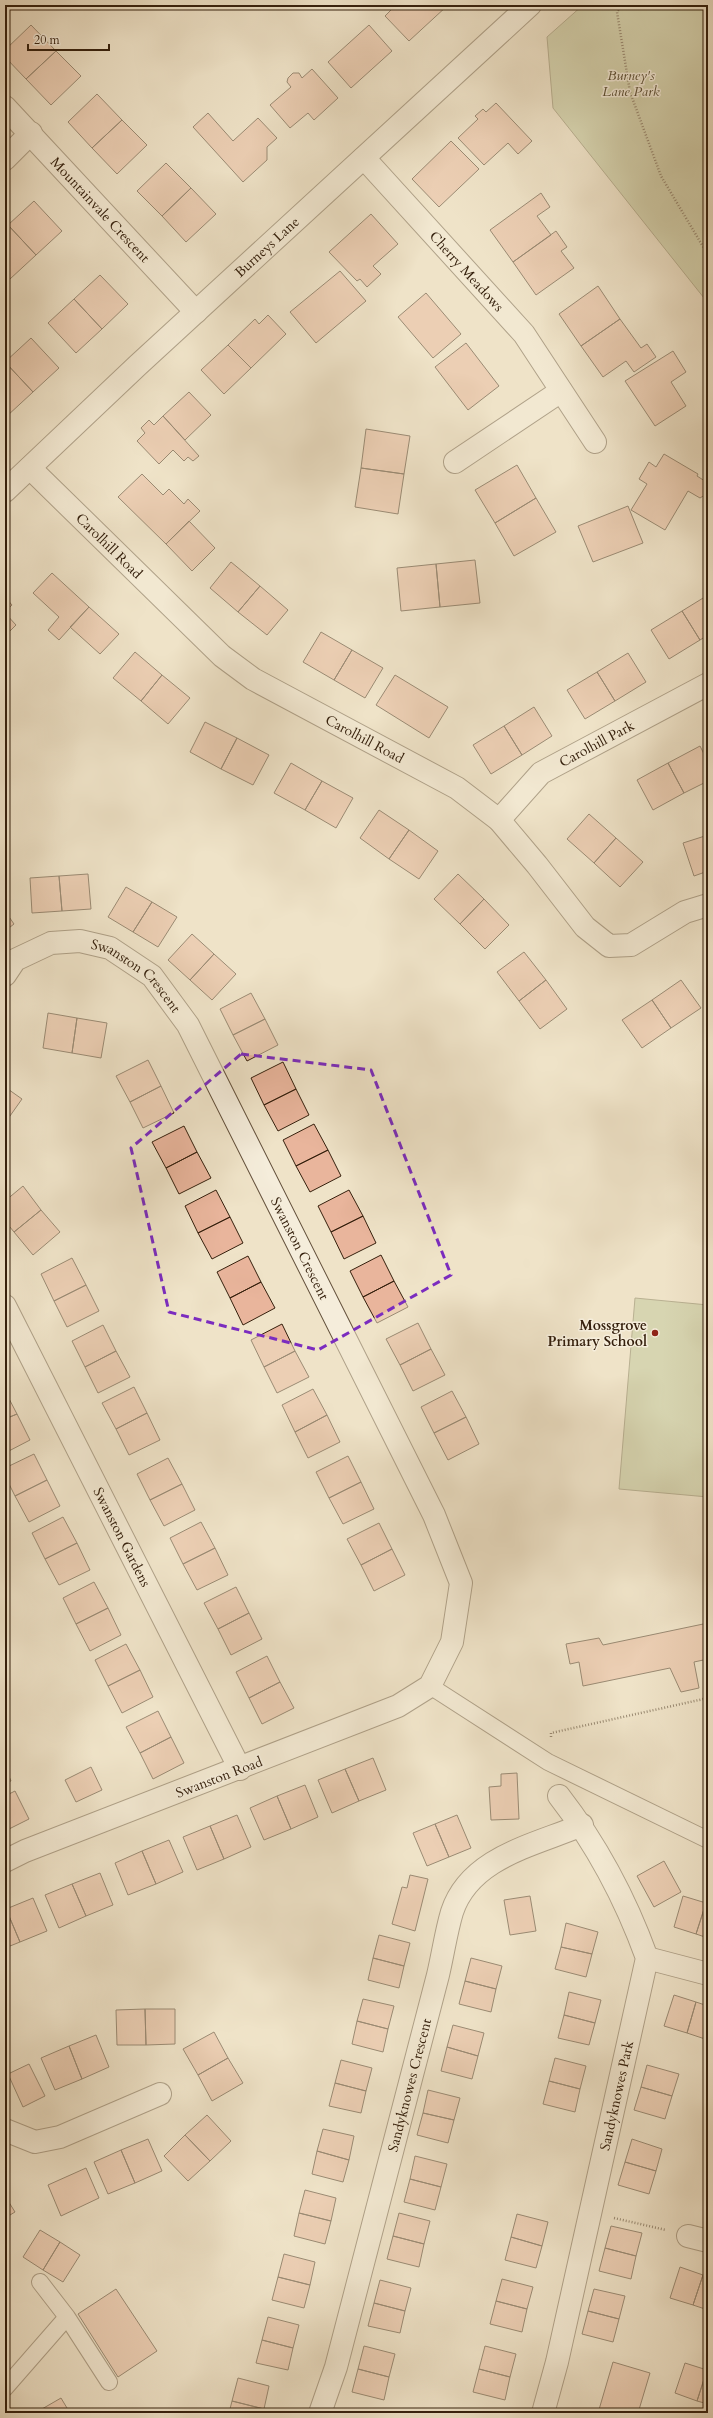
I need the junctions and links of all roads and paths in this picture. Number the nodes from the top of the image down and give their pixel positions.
1 (622, 5) edge
2 (517, 9) edge
3 (5, 107) edge
4 (31, 133) junction
5 (364, 158) junction
6 (5, 159) edge
7 (708, 255) edge
8 (196, 312) junction
9 (561, 391) junction
10 (595, 442) dead end
11 (455, 462) dead end
12 (30, 468) junction
13 (5, 492) edge
14 (708, 684) edge
15 (499, 820) junction
16 (708, 905) edge
17 (5, 975) edge
18 (5, 1306) edge
19 (430, 1686) junction
20 (708, 1698) edge
21 (548, 1762) junction
22 (240, 1769) junction
23 (559, 1796) dead end
24 (582, 1825) junction
25 (708, 1840) edge
26 (5, 1861) edge
27 (647, 1958) junction
28 (708, 1974) edge
29 (160, 2094) dead end
30 (5, 2130) edge
31 (590, 2211) junction
32 (698, 2238) edge
33 (40, 2282) dead end
34 (67, 2317) junction
35 (109, 2382) dead end
36 (5, 2388) edge
37 (320, 2413) edge
38 (543, 2413) edge

1 - 7 path
2 - 5 street, Burneys Lane
3 - 4 street, Mountainvale Crescent
4 - 6 street
4 - 8 street, Mountainvale Crescent
5 - 8 street, Burneys Lane
5 - 9 street, Cherry Meadows
8 - 12 street, Burneys Lane
9 - 10 street, Cherry Meadows
9 - 11 street
12 - 13 street, Burneys Lane
12 - 15 street, Carolhill Road
14 - 15 street, Carolhill Park
15 - 16 street, Carolhill Road
17 - 19 street, Swanston Crescent
18 - 22 street, Swanston Gardens
19 - 21 lane
19 - 22 street, Swanston Road
20 - 21 path
21 - 25 lane
22 - 26 street, Swanston Road
23 - 24 street
24 - 27 street
24 - 37 street, Sandyknowes Crescent
27 - 28 street
27 - 31 street, Sandyknowes Park
29 - 30 street
31 - 32 path
31 - 38 street, Sandyknowes Park
33 - 34 lane
34 - 35 lane
34 - 36 lane

